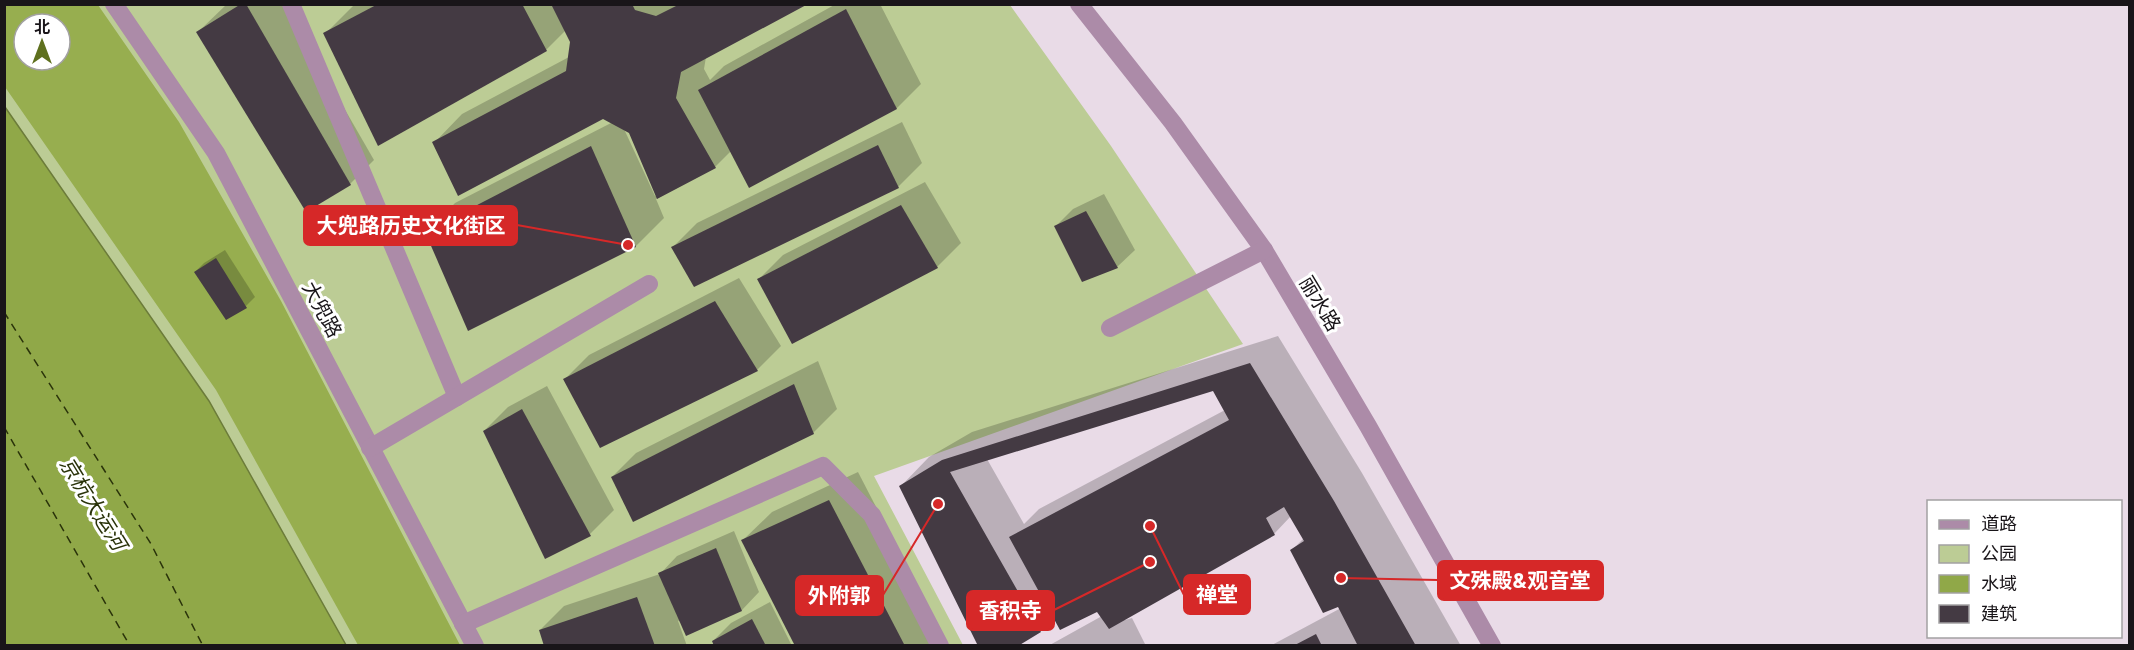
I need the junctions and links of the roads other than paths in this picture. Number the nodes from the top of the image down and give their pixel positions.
1 (114, 4) edge
2 (291, 4) edge
3 (1079, 4) edge
4 (1264, 250) junction
5 (649, 284) dead end
6 (1110, 328) dead end
7 (457, 397) junction
8 (370, 448) junction
9 (463, 624) junction
10 (475, 645) edge
11 (940, 645) edge
12 (1492, 645) edge

1 - 8 street, 大兜路
2 - 7 street
3 - 4 street, 丽水路
4 - 6 street
4 - 12 street, 丽水路
5 - 7 street
7 - 8 street
8 - 9 street, 大兜路
9 - 10 street, 大兜路
9 - 11 street

